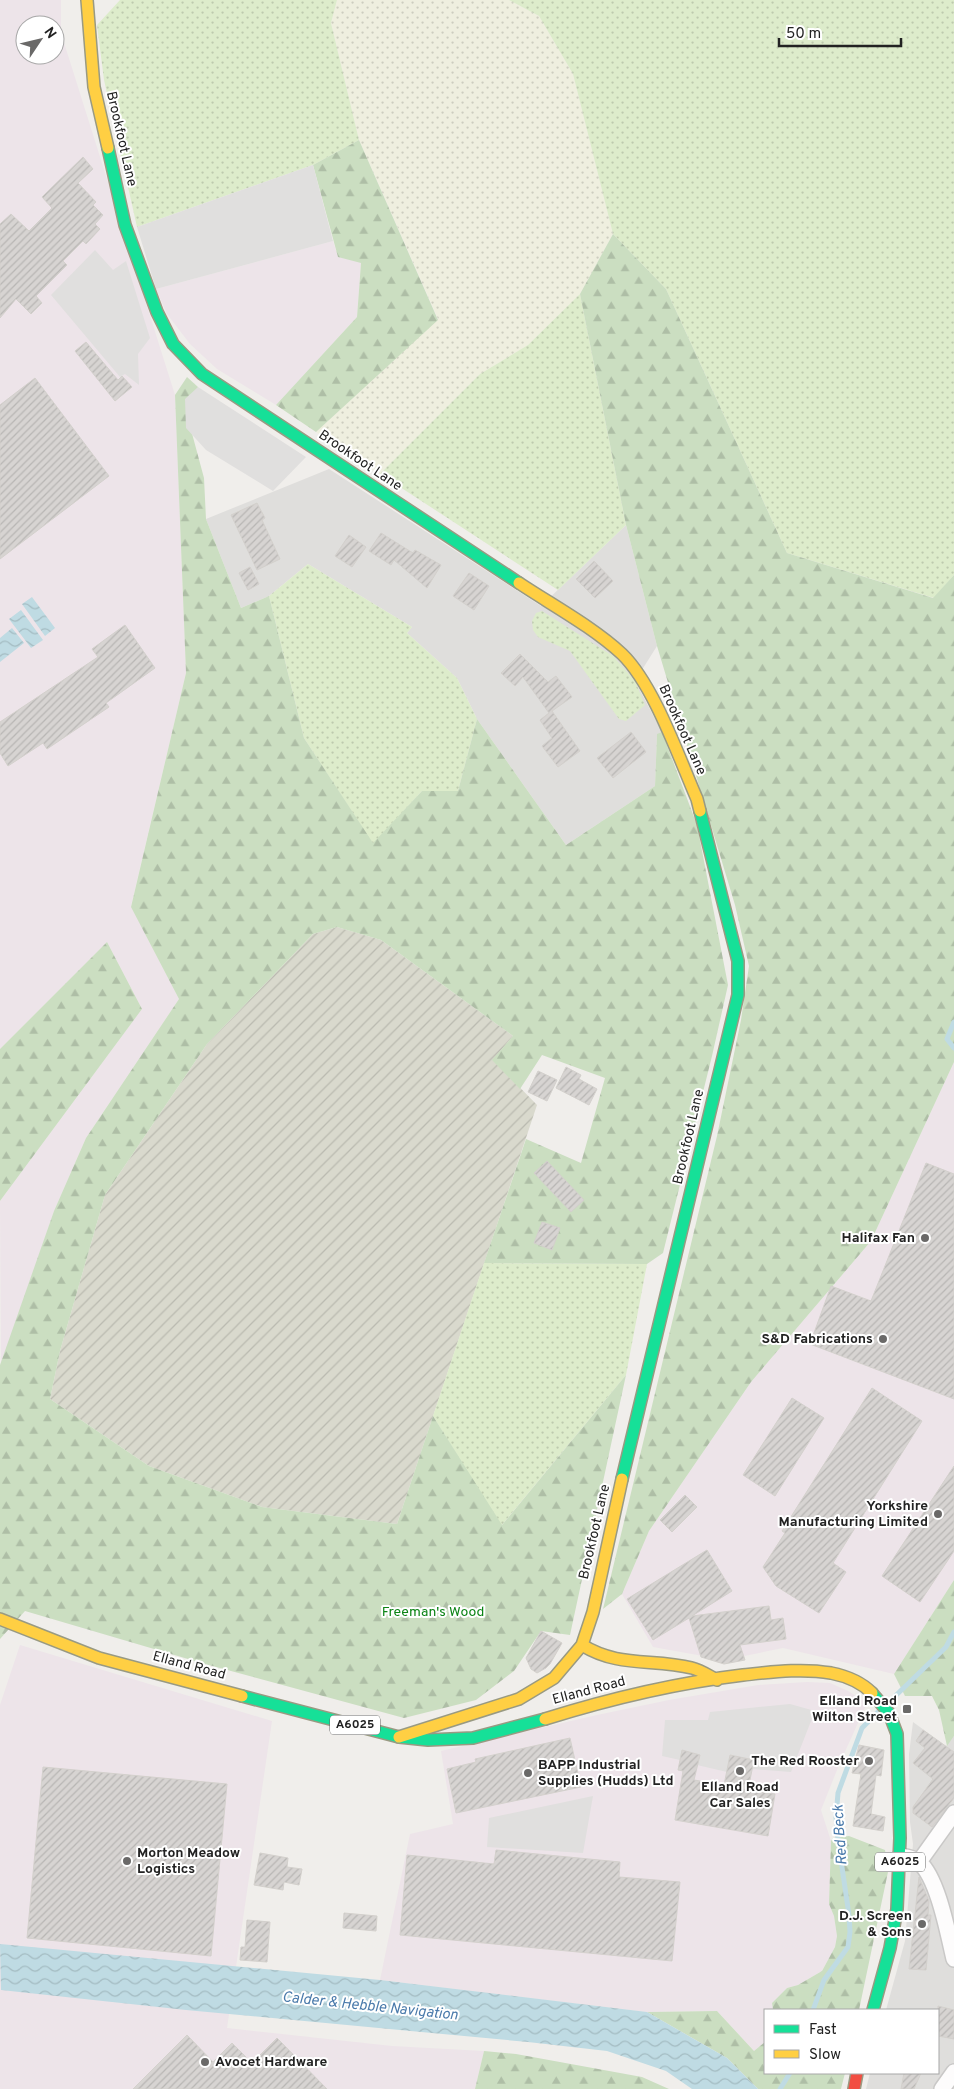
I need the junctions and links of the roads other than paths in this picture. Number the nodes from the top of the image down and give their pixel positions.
1 (87, 0) edge
2 (0, 1619) edge
3 (582, 1645) junction
4 (717, 1680) junction
5 (399, 1737) junction
6 (954, 1813) edge
7 (900, 1856) junction
8 (919, 1862) junction
9 (954, 1958) edge
10 (873, 2009) edge
11 (954, 2072) edge
12 (858, 2074) edge
13 (854, 2089) edge
14 (942, 2089) edge

1 - 3 street, Brookfoot Lane
2 - 5 street, Elland Road / A6025
3 - 4 street
3 - 5 street, Brookfoot Lane
4 - 5 street, Elland Road / A6025
4 - 7 street, Elland Road / A6025
6 - 8 street
7 - 8 street
7 - 10 street, Elland Road / A6025
8 - 9 street
11 - 14 street
12 - 13 street

